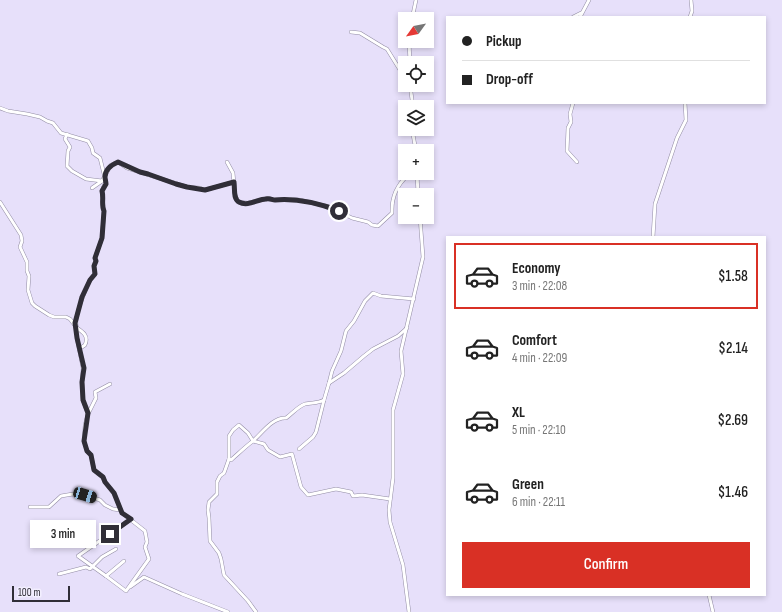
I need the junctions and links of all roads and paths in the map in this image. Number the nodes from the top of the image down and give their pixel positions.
1 (416, 0) edge
2 (589, 0) edge
3 (691, 0) edge
4 (413, 12) edge
5 (581, 13) junction
6 (575, 16) edge
7 (580, 16) edge
8 (690, 16) edge
9 (350, 32) dead end
10 (398, 67) edge
11 (573, 104) edge
12 (685, 104) edge
13 (0, 108) edge
14 (67, 134) junction
15 (227, 162) dead end
16 (577, 162) dead end
17 (105, 177) junction
18 (405, 180) edge
19 (102, 181) junction
20 (234, 182) junction
21 (92, 188) dead end
22 (0, 203) edge
23 (421, 224) edge
24 (653, 236) edge
25 (414, 299) junction
26 (77, 328) junction
27 (407, 328) junction
28 (79, 349) junction
29 (330, 383) junction
30 (110, 384) dead end
31 (324, 400) junction
32 (88, 418) junction
33 (253, 441) junction
34 (298, 449) dead end
35 (229, 459) junction
36 (390, 499) junction
37 (30, 507) dead end
38 (120, 510) junction
39 (131, 519) junction
40 (116, 549) dead end
41 (124, 561) dead end
42 (92, 566) junction
43 (140, 572) junction
44 (59, 574) dead end
45 (106, 576) junction
46 (144, 577) junction
47 (126, 591) junction
48 (709, 596) edge
49 (228, 612) edge
50 (256, 612) edge
51 (409, 612) edge
52 (713, 612) edge

1 - 4 street
2 - 5 street
3 - 8 street
5 - 6 street
5 - 7 street
9 - 10 street
11 - 16 street
12 - 24 street
13 - 14 street
14 - 17 street
14 - 19 street
15 - 20 street
17 - 19 street
17 - 20 street
17 - 26 street
18 - 20 street
19 - 21 street
22 - 26 street
23 - 25 street
25 - 27 street
25 - 29 street
26 - 28 street
26 - 28 street
27 - 29 street
27 - 36 street
28 - 32 street
29 - 31 street
30 - 32 street
31 - 33 street
31 - 34 street
32 - 38 street
33 - 35 street
33 - 35 street
33 - 36 street
35 - 50 street
36 - 51 street
37 - 38 street
38 - 39 street
39 - 42 street
39 - 43 street
40 - 42 street
41 - 45 street
42 - 44 street
42 - 45 street
43 - 46 street
43 - 47 street
45 - 47 street
46 - 47 street
46 - 49 street
48 - 52 street

